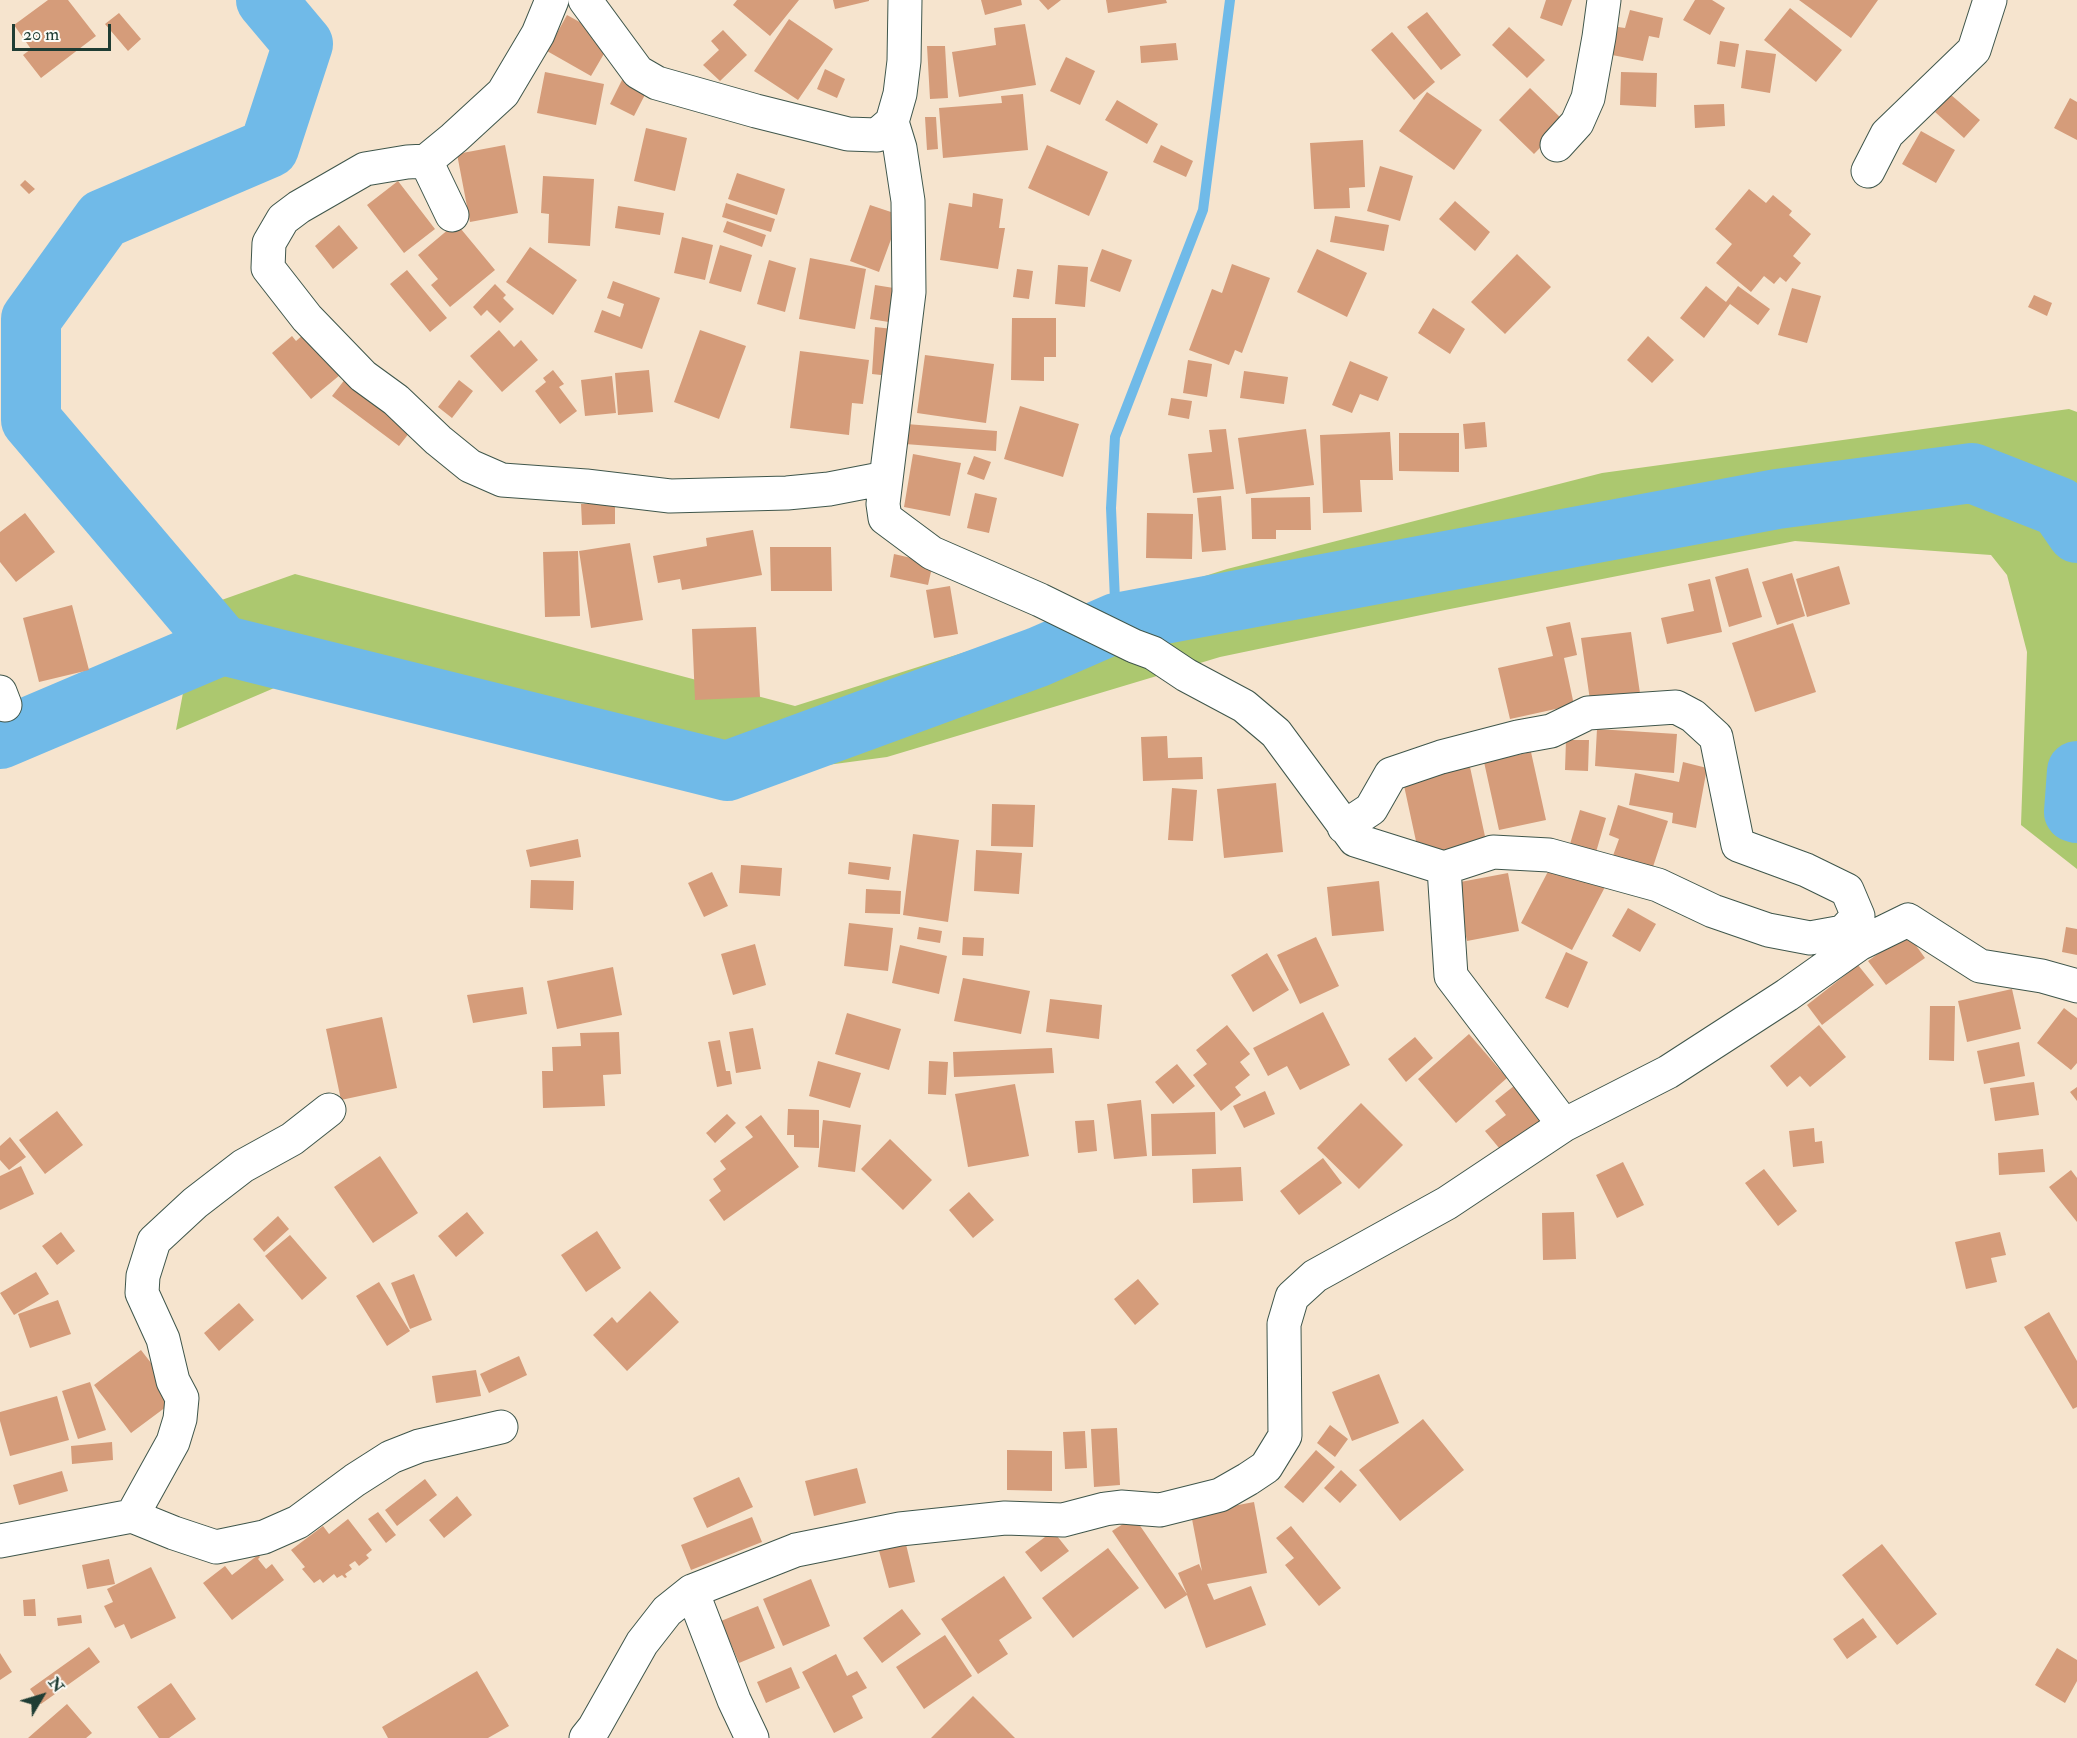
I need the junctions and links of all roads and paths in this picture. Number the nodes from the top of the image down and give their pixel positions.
1 (552, 0) edge
2 (585, 0) edge
3 (905, 0) edge
4 (1604, 0) edge
5 (1990, 0) edge
6 (892, 122) junction
7 (1557, 145) dead end
8 (426, 161) junction
9 (1868, 171) dead end
10 (452, 215) dead end
11 (886, 478) junction
12 (1344, 827) junction
13 (1444, 868) junction
14 (2077, 986) edge
15 (329, 1110) dead end
16 (1563, 1125) junction
17 (501, 1427) dead end
18 (132, 1516) junction
19 (0, 1541) edge
20 (692, 1591) junction
21 (586, 1738) edge
22 (752, 1738) edge

1 - 8 street
2 - 6 street
3 - 6 street
4 - 7 street
5 - 9 street
6 - 11 street
8 - 10 street
8 - 11 street
11 - 12 street
12 - 13 street
12 - 13 street
13 - 16 street
14 - 16 street
15 - 18 street
16 - 20 street
17 - 18 street
18 - 19 street
20 - 21 street
20 - 22 street

